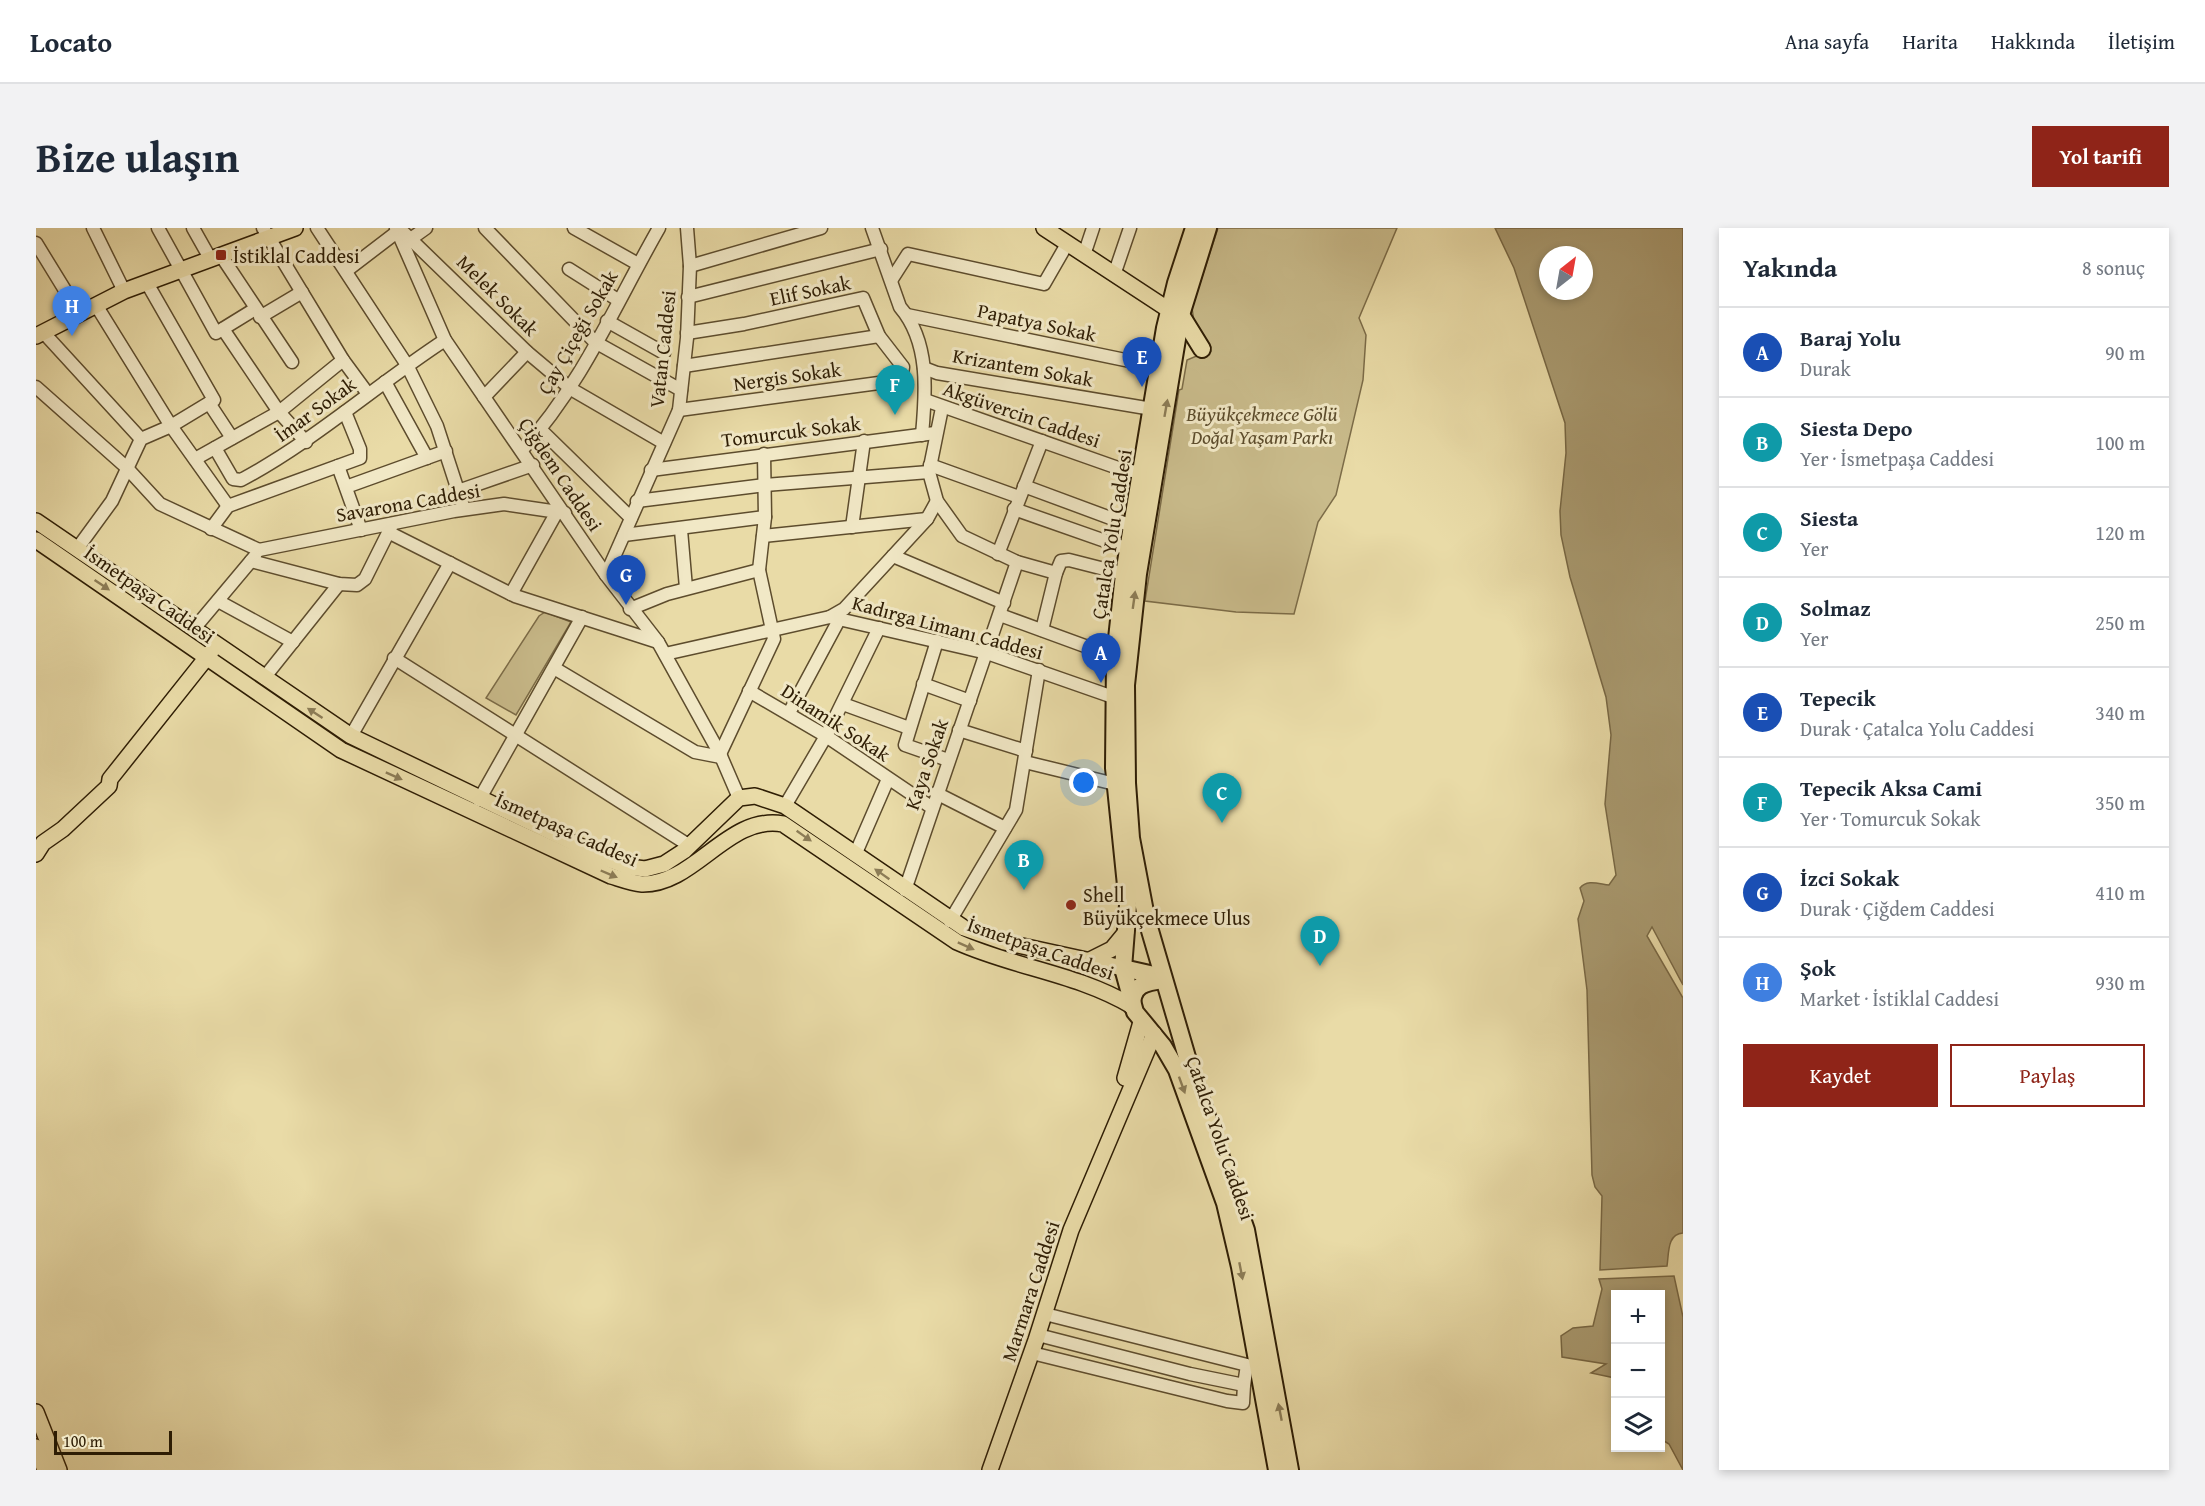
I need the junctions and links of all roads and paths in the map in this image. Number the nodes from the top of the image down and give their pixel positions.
1 (93, 228) edge
2 (158, 228) edge
3 (193, 228) edge
4 (295, 228) edge
5 (317, 228) edge
6 (426, 228) edge
7 (485, 228) edge
8 (574, 228) edge
9 (659, 228) edge
10 (687, 228) edge
11 (821, 228) edge
12 (872, 228) edge
13 (1044, 228) edge
14 (1093, 228) edge
15 (1130, 228) edge
16 (1194, 228) edge
17 (1208, 228) edge
18 (397, 229) edge
19 (266, 233) edge
20 (412, 238) junction
21 (36, 243) edge
22 (1067, 244) junction
23 (881, 249) junction
24 (1084, 255) junction
25 (216, 259) junction
26 (638, 264) junction
27 (690, 266) junction
28 (569, 269) dead end
29 (346, 271) junction
30 (183, 272) junction
31 (1114, 275) junction
32 (892, 279) junction
33 (147, 283) junction
34 (124, 291) junction
35 (302, 292) junction
36 (688, 297) junction
37 (618, 300) junction
38 (96, 305) junction
39 (1175, 312) junction
40 (79, 313) junction
41 (258, 313) junction
42 (907, 315) junction
43 (607, 321) junction
44 (220, 331) junction
45 (687, 333) junction
46 (40, 334) edge
47 (879, 336) junction
48 (445, 340) junction
49 (595, 342) junction
50 (527, 352) junction
51 (664, 353) dead end
52 (1174, 356) junction
53 (343, 360) junction
54 (292, 362) dead end
55 (407, 365) junction
56 (684, 366) junction
57 (1159, 367) junction
58 (924, 368) junction
59 (901, 380) joint
60 (385, 382) junction
61 (36, 387) edge
62 (570, 389) junction
63 (681, 390) junction
64 (368, 394) junction
65 (484, 398) junction
66 (925, 400) junction
67 (209, 403) junction
68 (942, 408) junction
69 (1152, 409) junction
70 (679, 410) junction
71 (279, 411) junction
72 (345, 412) junction
73 (171, 426) junction
74 (541, 430) junction
75 (935, 433) junction
76 (922, 435) junction
77 (232, 438) junction
78 (141, 439) junction
79 (864, 441) junction
80 (1042, 441) junction
81 (306, 442) junction
82 (664, 443) junction
83 (215, 448) junction
84 (522, 450) junction
85 (446, 451) junction
86 (764, 454) junction
87 (427, 458) junction
88 (195, 459) junction
89 (532, 465) junction
90 (339, 466) junction
91 (126, 467) junction
92 (930, 468) junction
93 (651, 470) junction
94 (1141, 473) junction
95 (861, 478) junction
96 (765, 485) junction
97 (346, 487) junction
98 (458, 491) junction
99 (1019, 497) junction
100 (637, 501) junction
101 (937, 501) junction
102 (228, 506) junction
103 (464, 509) junction
104 (562, 512) junction
105 (765, 517) junction
106 (631, 518) junction
107 (927, 519) junction
108 (36, 521) edge
109 (1132, 526) junction
110 (852, 527) junction
111 (391, 528) junction
112 (212, 529) junction
113 (361, 530) junction
114 (681, 530) junction
115 (624, 535) junction
116 (763, 536) junction
117 (36, 540) edge
118 (77, 549) junction
119 (1128, 549) junction
120 (259, 550) junction
121 (998, 554) junction
122 (892, 556) junction
123 (251, 561) junction
124 (68, 562) junction
125 (1017, 562) junction
126 (450, 563) junction
127 (759, 570) junction
128 (1056, 573) junction
129 (1124, 574) junction
130 (606, 575) junction
131 (339, 585) junction
132 (686, 588) junction
133 (511, 594) junction
134 (218, 601) junction
135 (630, 609) junction
136 (1002, 609) junction
137 (582, 617) junction
138 (835, 618) junction
139 (879, 628) junction
140 (193, 630) junction
141 (1042, 630) junction
142 (772, 632) junction
143 (937, 640) junction
144 (293, 642) junction
145 (657, 642) junction
146 (216, 645) junction
147 (987, 653) junction
148 (665, 654) junction
149 (1115, 657) junction
150 (394, 658) junction
151 (206, 659) junction
152 (554, 668) junction
153 (1039, 670) junction
154 (264, 678) junction
155 (923, 684) junction
156 (749, 691) junction
157 (1113, 697) junction
158 (970, 701) junction
159 (843, 704) junction
160 (789, 713) junction
161 (909, 728) junction
162 (959, 730) junction
163 (515, 735) junction
164 (351, 736) junction
165 (826, 736) junction
166 (341, 750) junction
167 (721, 755) junction
168 (1026, 756) junction
169 (948, 760) junction
170 (888, 779) junction
171 (1115, 784) junction
172 (452, 793) junction
173 (936, 793) junction
174 (762, 797) junction
175 (479, 800) junction
176 (736, 800) junction
177 (785, 806) junction
178 (931, 807) junction
179 (764, 824) junction
180 (1005, 828) junction
181 (748, 830) junction
182 (690, 846) junction
183 (38, 848) edge
184 (576, 852) junction
185 (855, 855) junction
186 (907, 897) junction
187 (950, 921) junction
188 (1126, 932) junction
189 (1041, 960) junction
190 (1088, 961) junction
191 (1123, 969) junction
192 (1163, 980) junction
193 (1132, 1006) junction
194 (1174, 1010) junction
195 (1142, 1022) junction
196 (1154, 1035) junction
197 (1112, 1128) junction
198 (1045, 1314) junction
199 (1038, 1335) junction
200 (1032, 1353) junction
201 (1244, 1384) junction
202 (36, 1412) edge
203 (36, 1447) edge
204 (45, 1470) edge
205 (59, 1470) edge
206 (990, 1470) edge
207 (1277, 1470) edge
208 (1290, 1470) edge

1 - 34 street
2 - 30 street
3 - 25 street
4 - 19 main road
5 - 29 street
6 - 20 street
7 - 49 street
8 - 26 street
9 - 26 street, Çay Çiçeği Sokak
10 - 27 street, Vatan Caddesi
11 - 27 street
12 - 23 street
13 - 22 main road
14 - 24 street
15 - 31 street
16 - 39 highway, Çatalca Yolu Caddesi
17 - 39 highway, Çatalca Yolu Caddesi
18 - 20 street, Melek Sokak
18 - 29 street
18 - 48 street, Çiğdem Caddesi
19 - 25 main road
19 - 35 street
20 - 50 street, Melek Sokak
21 - 40 street
22 - 24 main road
22 - 32 street
23 - 32 street
23 - 36 street
24 - 31 main road
25 - 30 main road
25 - 41 street
26 - 37 street, Çay Çiçeği Sokak
27 - 36 street, Vatan Caddesi
28 - 37 street
29 - 55 street
30 - 33 main road
30 - 44 street
31 - 39 main road
32 - 42 street
33 - 34 main road
33 - 67 street
34 - 38 main road
35 - 41 street
35 - 53 street
36 - 45 street, Vatan Caddesi
37 - 43 street, Çay Çiçeği Sokak
38 - 40 main road
38 - 73 street
39 - 52 highway, Çatalca Yolu Caddesi
39 - 52 highway
39 - 57 highway, Çatalca Yolu Caddesi
40 - 46 main road
41 - 44 street
41 - 54 street
42 - 57 street, Papatya Sokak
42 - 58 street
43 - 49 street, Çay Çiçeği Sokak
43 - 51 street
44 - 71 street
45 - 47 street, Elif Sokak
45 - 56 street, Vatan Caddesi
46 - 78 street
47 - 56 street
47 - 59 street, Elif Sokak
48 - 55 street, İmar Sokak
48 - 65 street, Çiğdem Caddesi
49 - 62 street, Çay Çiçeği Sokak
49 - 63 street
50 - 62 street, Melek Sokak
50 - 65 street
192 -> 52 highway, Çatalca Yolu Caddesi
53 - 64 street
53 - 71 street
55 - 60 street, İmar Sokak
55 - 85 street
56 - 63 street, Vatan Caddesi
57 - 69 highway, Çatalca Yolu Caddesi
58 - 66 street
58 - 69 street, Krizantem Sokak
59 - 70 street, Nergis Sokak
60 - 64 street, İmar Sokak
60 - 87 street
61 - 91 street
62 - 74 street, Çay Çiçeği Sokak
62 - 82 street, Melek Sokak
63 - 70 street, Vatan Caddesi
64 - 72 street, İmar Sokak
65 - 84 street, Çiğdem Caddesi
66 - 68 street, Akgüvercin Caddesi
66 - 76 street
67 - 73 street
67 - 77 street
68 - 75 street
68 - 80 street, Akgüvercin Caddesi
69 - 94 highway, Çatalca Yolu Caddesi
70 - 82 street, Vatan Caddesi
71 - 77 street
71 - 81 street
72 - 81 street, İmar Sokak
72 - 90 street
73 - 78 street
73 - 88 street
74 - 84 street, Çay Çiçeği Sokak
74 - 106 street
75 - 76 street, Tomurcuk Sokak
75 - 92 street
76 - 79 street, Tomurcuk Sokak
77 - 83 street
78 - 91 street
79 - 86 street, Tomurcuk Sokak
79 - 95 street
80 - 94 street, Akgüvercin Caddesi
80 - 99 street
81 - 83 street, İmar Sokak
82 - 93 street, Vatan Caddesi
83 - 88 street
84 - 89 street, Çiğdem Caddesi
85 - 87 street
85 - 98 street
86 - 93 street, Tomurcuk Sokak
86 - 96 street
87 - 97 street
88 - 102 street
89 - 98 street
89 - 104 street, Çiğdem Caddesi
90 - 97 street
90 - 102 street
91 - 112 street
91 - 118 street
92 - 95 street
92 - 99 street
92 - 101 street
93 - 100 street, Vatan Caddesi
94 - 109 highway, Çatalca Yolu Caddesi
95 - 96 street
95 - 110 street
96 - 100 street
96 - 105 street
97 - 113 street
98 - 103 street
99 - 109 street
99 - 119 street
99 - 121 street
100 - 106 street, Vatan Caddesi
101 - 107 street
101 - 121 street
102 - 112 street
103 - 104 street, Savarona Caddesi
103 - 111 street, Savarona Caddesi
104 - 130 street, Çiğdem Caddesi
104 - 133 street
105 - 114 street
105 - 116 street
106 - 115 street, Vatan Caddesi
107 - 110 street
107 - 122 street
108 - 118 main road, İsmetpaşa Caddesi
109 - 119 highway, Çatalca Yolu Caddesi
110 - 116 street
111 - 113 street, Savarona Caddesi
111 - 126 street
111 - 131 street
112 - 120 street
113 - 120 street, Savarona Caddesi
114 - 115 street
114 - 132 street
115 - 130 street, Vatan Caddesi
116 - 127 street
117 - 124 main road, İsmetpaşa Caddesi
118 - 124 main road
118 - 140 main road, İsmetpaşa Caddesi
119 - 129 highway, Çatalca Yolu Caddesi
120 - 123 street
121 - 125 street
122 - 136 street
122 - 138 street
123 - 131 street
123 - 134 street
124 -> 151 main road, İsmetpaşa Caddesi
125 - 128 street
125 - 136 street, Kaya Sokak
126 - 133 street
126 - 150 street
127 - 132 street
127 - 142 street
128 - 129 street
128 - 141 street
129 - 149 highway, Çatalca Yolu Caddesi
130 - 135 street, Çiğdem Caddesi
131 - 144 street
132 - 135 street
133 - 137 street
134 - 140 street
134 - 144 street
135 - 145 street, Çiğdem Caddesi
136 - 141 street
136 - 147 street, Kaya Sokak
137 - 145 street
137 - 152 street
138 - 139 street, Kadırga Limanı Caddesi
138 - 142 street, Kadırga Limanı Caddesi
138 - 160 street
139 - 143 street, Kadırga Limanı Caddesi
139 - 159 street
140 - 146 main road, İsmetpaşa Caddesi
141 - 149 street
142 - 148 street, Kadırga Limanı Caddesi
142 - 156 street
143 - 147 street, Kadırga Limanı Caddesi
143 - 155 street
144 - 154 street
145 - 148 street, Çiğdem Caddesi
146 - 151 main road
146 - 154 main road, İsmetpaşa Caddesi
147 - 153 street, Kadırga Limanı Caddesi
147 - 158 street, Kaya Sokak
148 - 167 street, Çiğdem Caddesi
149 - 157 highway, Çatalca Yolu Caddesi
150 - 163 street
150 - 164 street
151 - 166 main road, İsmetpaşa Caddesi
151 - 183 main road
152 - 163 street
152 - 167 street
153 - 157 street, Kadırga Limanı Caddesi
153 - 168 street
164 -> 154 main road, İsmetpaşa Caddesi
155 - 158 street
155 - 161 street
156 - 160 street, Dinamik Sokak
156 - 167 street
157 - 171 highway, Çatalca Yolu Caddesi
158 - 162 street, Kaya Sokak
159 - 161 street
159 - 165 street
160 - 165 street, Dinamik Sokak
161 - 169 street
162 - 168 street
162 - 169 street, Kaya Sokak
163 - 175 street
163 - 182 street
164 - 166 main road
164 - 172 main road, İsmetpaşa Caddesi
165 - 170 street, Dinamik Sokak
165 - 177 street
166 -> 172 main road, İsmetpaşa Caddesi
167 - 176 street, Çiğdem Caddesi
168 - 171 street
168 - 180 street
169 - 173 street, Kaya Sokak
170 - 178 street, Dinamik Sokak
170 - 185 street
171 - 188 highway, Çatalca Yolu Caddesi
172 - 175 main road, İsmetpaşa Caddesi
172 - 184 main road, İsmetpaşa Caddesi
173 - 178 street, Kaya Sokak
173 - 180 street
174 - 176 main road, İsmetpaşa Caddesi
174 - 177 main road, İsmetpaşa Caddesi
174 - 179 main road
175 - 184 main road, İsmetpaşa Caddesi
176 - 181 main road
176 - 182 main road, İsmetpaşa Caddesi
177 - 185 main road, İsmetpaşa Caddesi
178 - 186 street, Kaya Sokak
179 - 181 main road, İsmetpaşa Caddesi
179 -> 186 main road, İsmetpaşa Caddesi
180 - 187 street
184 -> 181 main road, İsmetpaşa Caddesi
182 - 184 main road, İsmetpaşa Caddesi
186 -> 185 main road, İsmetpaşa Caddesi
186 - 187 main road, İsmetpaşa Caddesi
186 -> 189 main road, İsmetpaşa Caddesi
187 - 189 main road, İsmetpaşa Caddesi
188 - 190 main road
188 - 191 highway, Çatalca Yolu Caddesi
189 - 190 main road, İsmetpaşa Caddesi
189 - 193 main road, İsmetpaşa Caddesi
190 - 191 main road, İsmetpaşa Caddesi
191 - 192 highway
191 - 193 highway, Çatalca Yolu Caddesi
192 - 193 highway
192 - 194 highway, Çatalca Yolu Caddesi
193 - 195 highway, Çatalca Yolu Caddesi
194 - 196 highway
208 -> 194 highway, Çatalca Yolu Caddesi
195 - 196 highway, Çatalca Yolu Caddesi
195 - 197 main road
196 - 197 main road
196 -> 207 highway, Çatalca Yolu Caddesi
197 - 198 main road, Marmara Caddesi
198 - 199 main road, Marmara Caddesi
198 - 201 street
199 - 200 main road, Marmara Caddesi
199 - 201 street
200 - 201 street
200 - 206 main road, Marmara Caddesi
202 - 205 main road
203 - 204 main road

